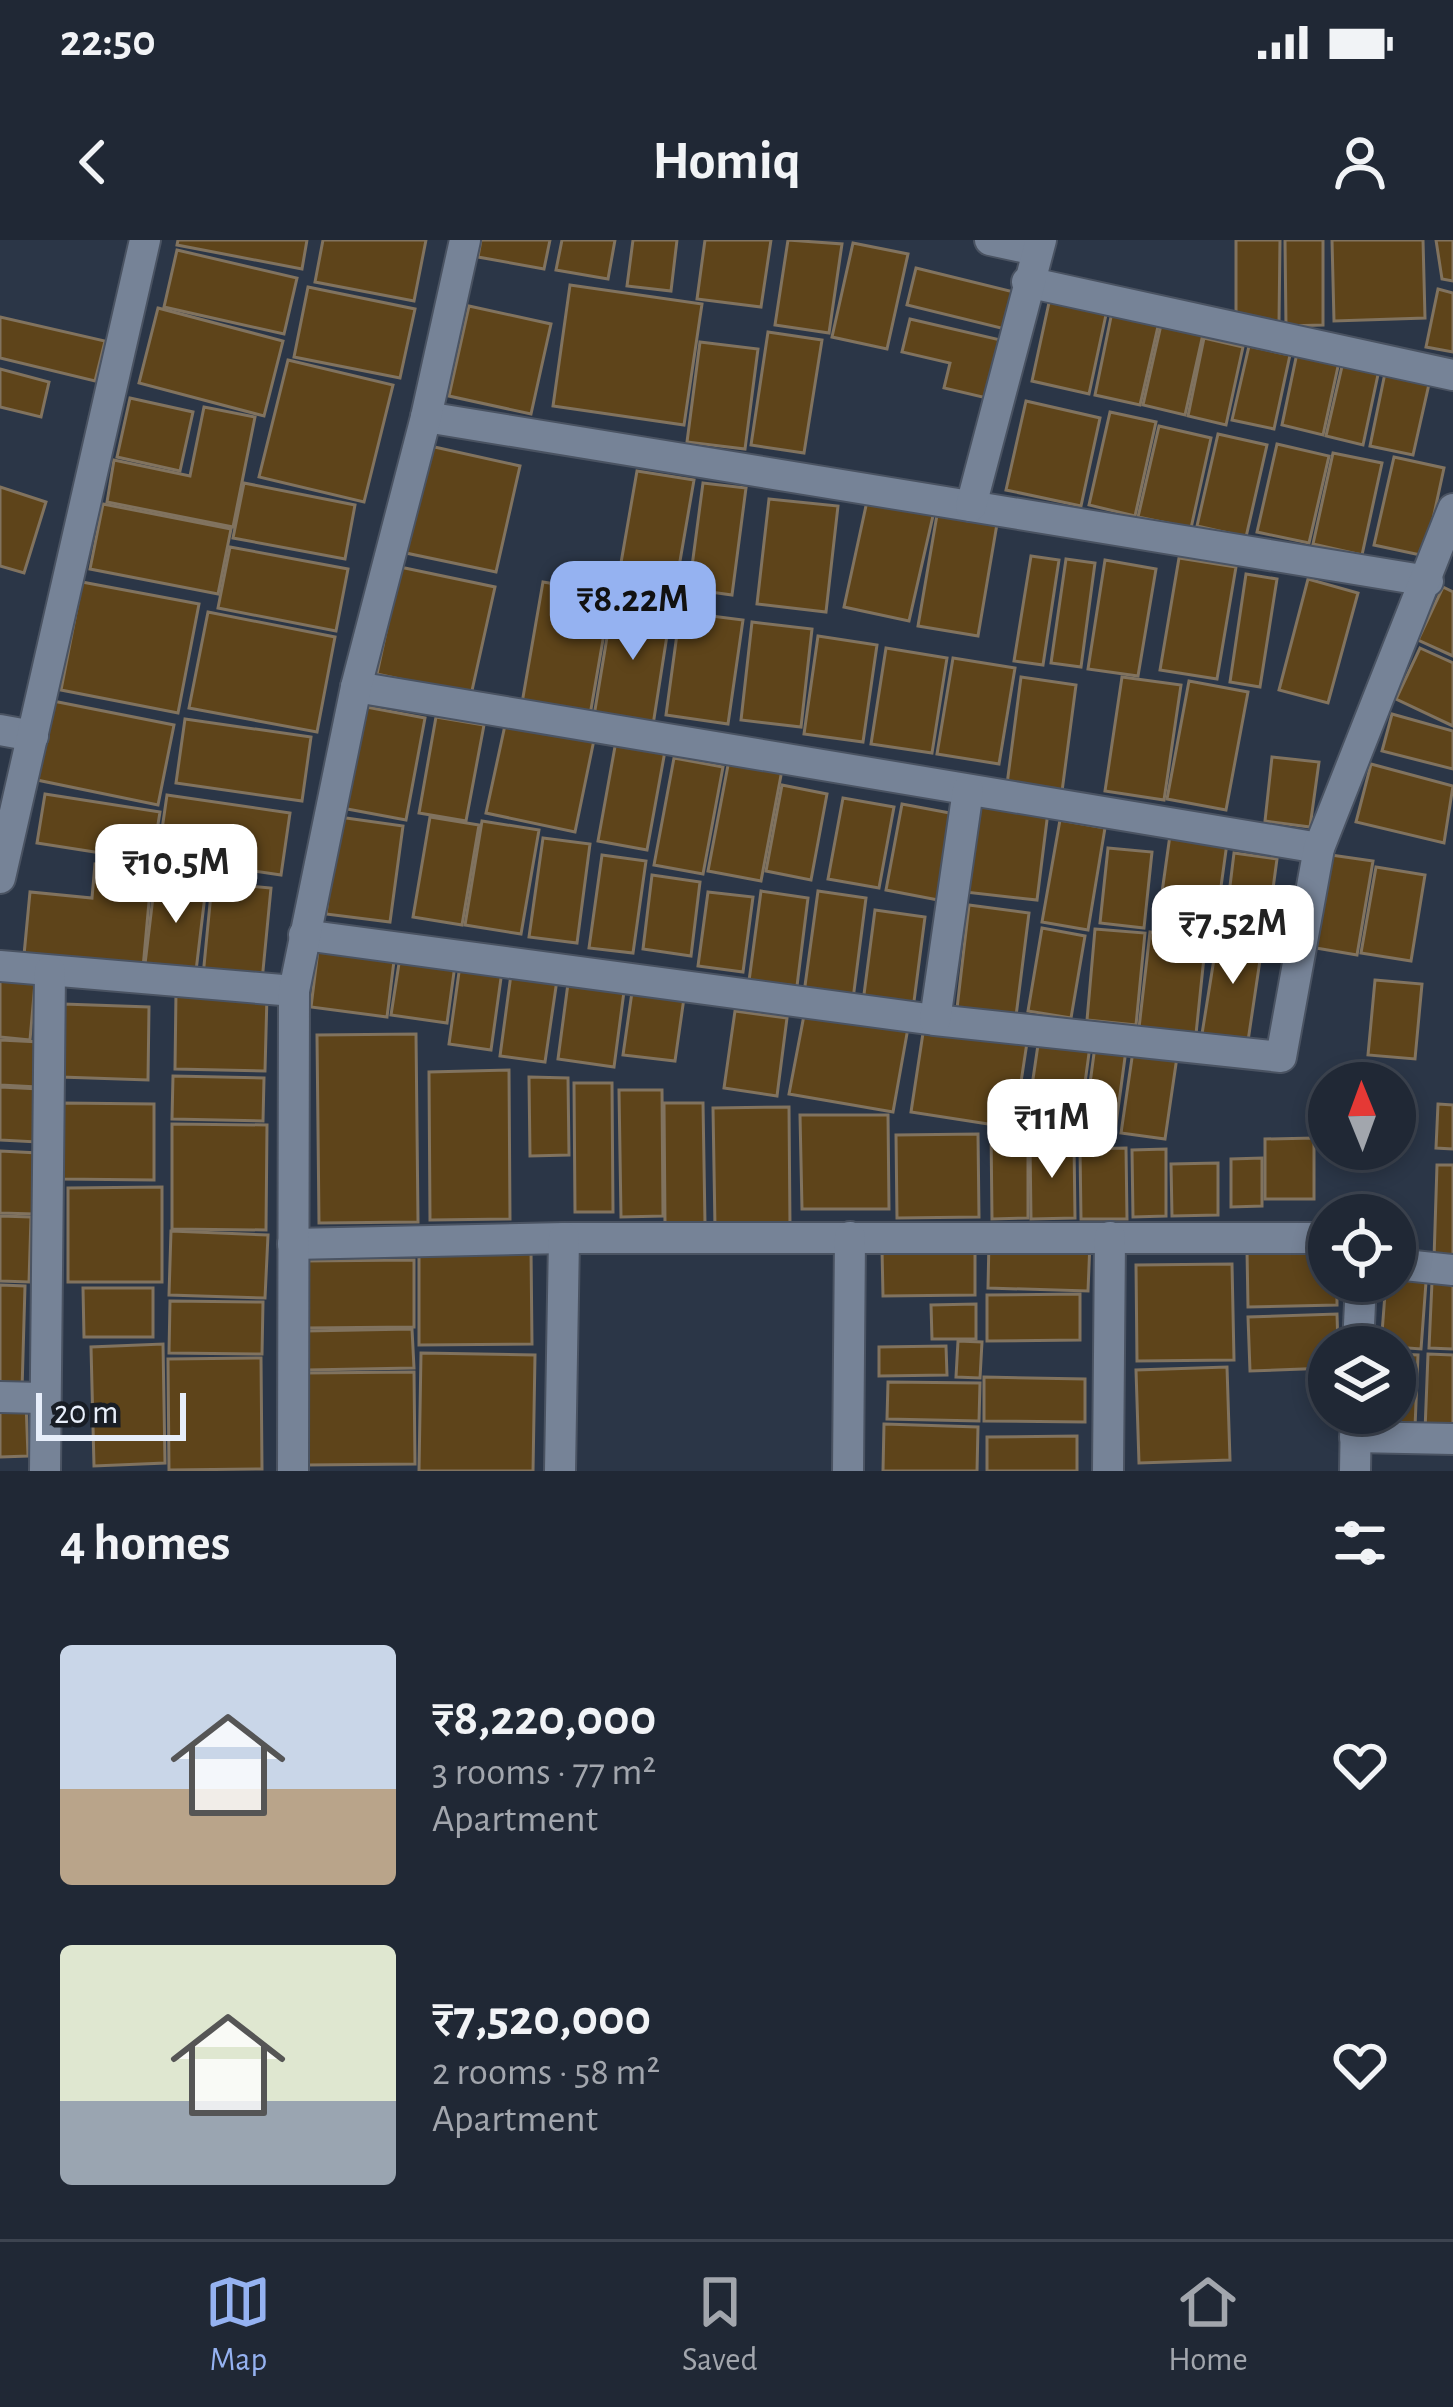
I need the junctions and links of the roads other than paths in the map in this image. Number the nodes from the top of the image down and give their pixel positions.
1 (145, 240) edge
2 (465, 240) edge
3 (991, 240) edge
4 (1039, 245) edge
5 (1028, 282) junction
6 (1453, 375) edge
7 (427, 417) junction
8 (971, 506) junction
9 (1453, 509) edge
10 (1429, 580) junction
11 (356, 687) junction
12 (0, 730) edge
13 (33, 736) junction
14 (968, 790) junction
15 (1319, 848) junction
16 (0, 878) edge
17 (304, 934) junction
18 (0, 966) edge
19 (50, 971) junction
20 (294, 991) junction
21 (935, 1020) junction
22 (850, 1237) junction
23 (564, 1238) junction
24 (1110, 1238) junction
25 (1308, 1238) edge
26 (293, 1244) junction
27 (1416, 1266) edge
28 (1453, 1270) edge
29 (0, 1397) edge
30 (42, 1398) junction
31 (1356, 1434) edge
32 (1416, 1434) edge
33 (1453, 1439) edge
34 (45, 1471) edge
35 (292, 1471) edge
36 (560, 1471) edge
37 (848, 1471) edge
38 (1108, 1471) edge
39 (1355, 1471) edge

1 - 13 street
2 - 7 street
3 - 4 street
4 - 5 street
5 - 6 street
5 - 8 street
7 - 8 street
7 - 11 street
8 - 10 street
9 - 10 street
10 - 15 street
11 - 14 street
11 - 17 street
12 - 13 street
13 - 16 street
14 - 15 street
14 - 21 street
15 - 21 street
17 - 20 street
17 - 21 street
18 - 19 street
19 - 20 street
19 - 30 street
20 - 26 street
22 - 23 street
22 - 24 street
22 - 37 street
23 - 26 street
23 - 36 street
24 - 25 street
24 - 38 street
26 - 35 street
27 - 28 street
29 - 30 street
30 - 34 street
31 - 39 street
32 - 33 street

